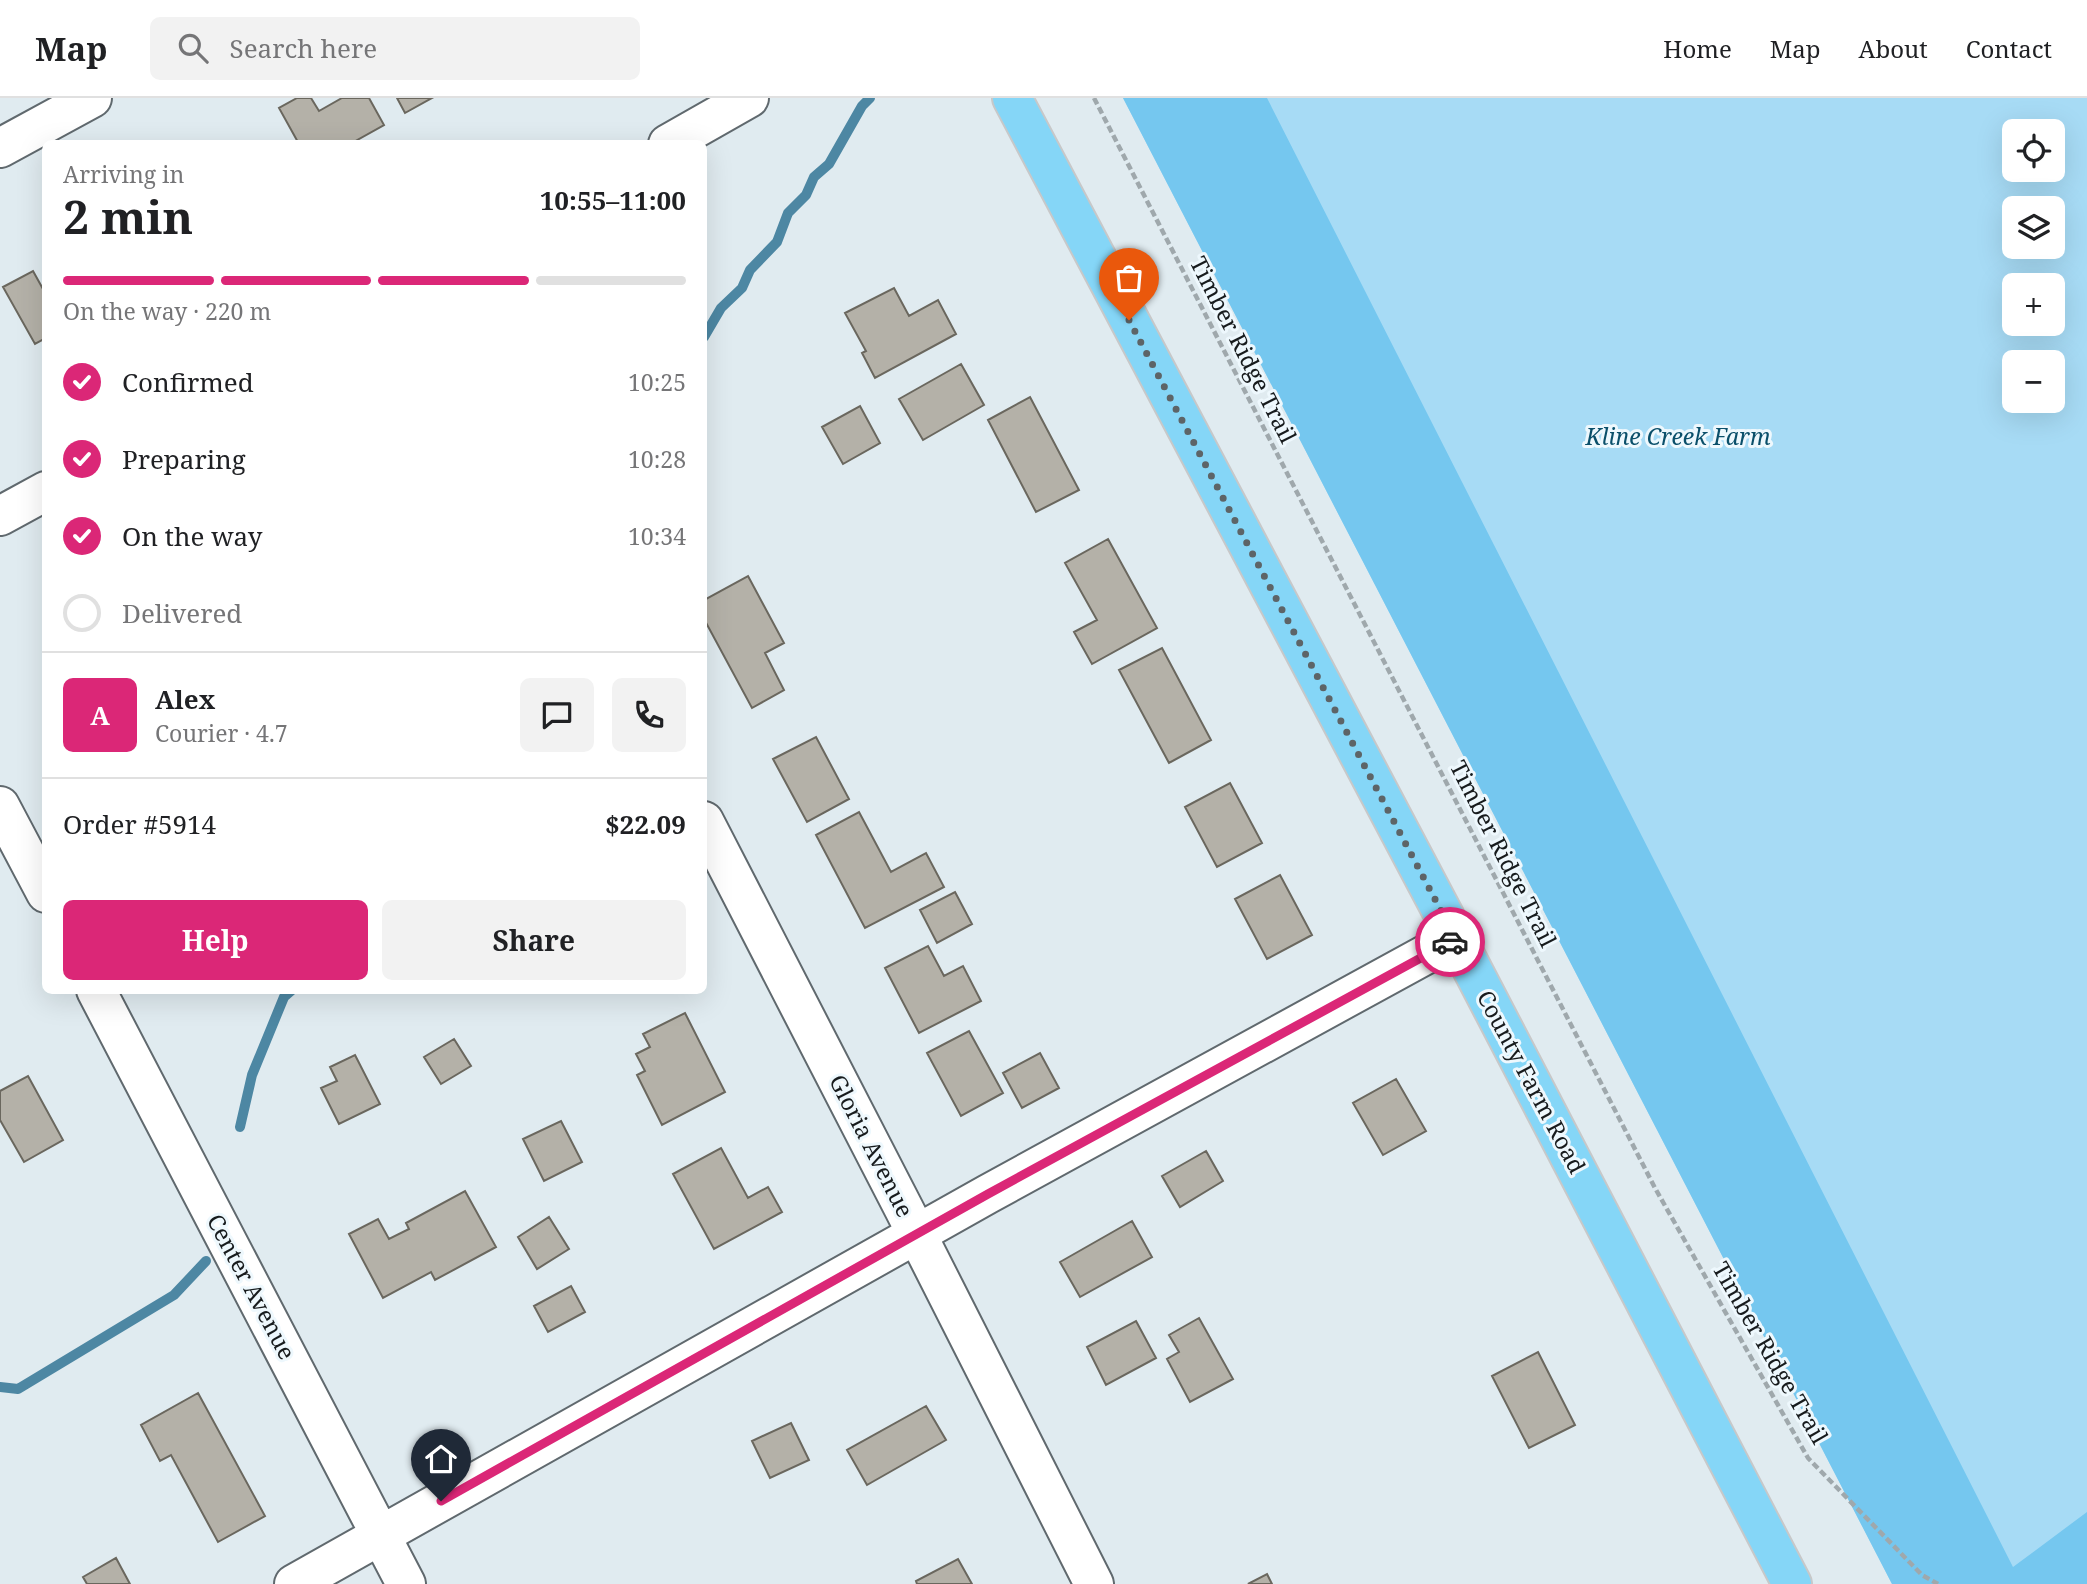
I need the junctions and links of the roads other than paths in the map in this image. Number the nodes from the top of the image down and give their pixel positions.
1 (92, 98) edge
2 (749, 98) edge
3 (1012, 98) edge
4 (675, 140) edge
5 (0, 148) edge
6 (42, 493) edge
7 (0, 516) edge
8 (0, 806) edge
9 (707, 827) edge
10 (42, 885) edge
11 (1456, 939) junction
12 (98, 994) edge
13 (916, 1234) junction
14 (381, 1536) junction
15 (294, 1584) edge
16 (406, 1584) edge
17 (1094, 1584) edge
18 (1792, 1584) edge

1 - 5 street
2 - 4 street
3 - 11 main road, County Farm Road
6 - 7 street
8 - 10 street
9 - 13 street, Gloria Avenue
11 - 13 street
11 - 18 main road, County Farm Road
12 - 14 street, Center Avenue
13 - 14 street
13 - 17 street, Gloria Avenue
14 - 15 street
14 - 16 street, Center Avenue

